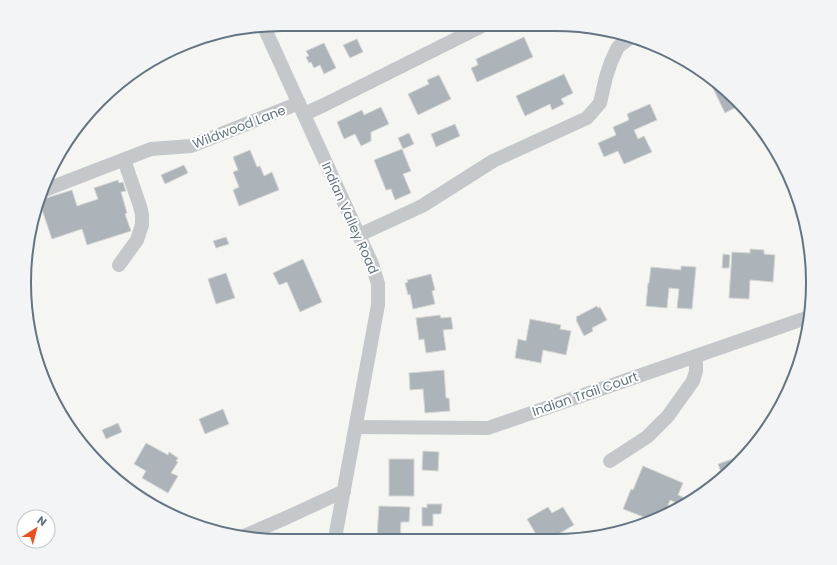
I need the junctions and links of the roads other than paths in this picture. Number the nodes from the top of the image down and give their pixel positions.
1 (472, 31) edge
2 (266, 32) edge
3 (625, 41) edge
4 (302, 109) junction
5 (124, 160) junction
6 (49, 188) edge
7 (359, 235) junction
8 (119, 265) dead end
9 (803, 319) edge
10 (696, 356) junction
11 (356, 426) junction
12 (610, 461) dead end
13 (344, 491) junction
14 (253, 532) edge
15 (336, 534) edge

1 - 4 street, Wildwood Lane
2 - 4 street, Indian Valley Road
3 - 7 street
4 - 5 street, Wildwood Lane
4 - 7 street, Indian Valley Road
5 - 6 street, Wildwood Lane
5 - 8 street
7 - 11 street, Indian Valley Road
9 - 10 street, Indian Trail Court
10 - 11 street, Indian Trail Court
10 - 12 street
11 - 13 street, Indian Valley Road
13 - 14 street
13 - 15 street, Indian Valley Road

